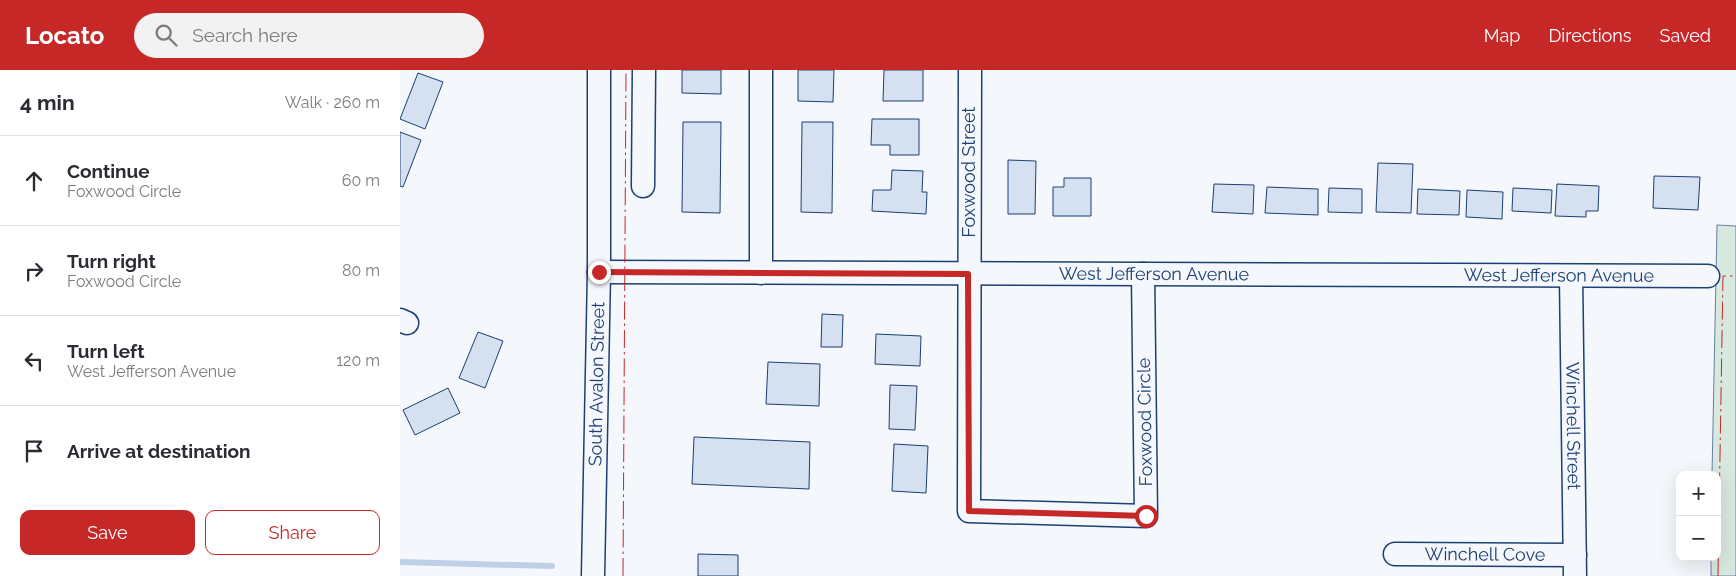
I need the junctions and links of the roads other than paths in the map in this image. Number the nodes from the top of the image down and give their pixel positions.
1 (599, 70) edge
2 (644, 70) edge
3 (761, 70) edge
4 (970, 70) edge
5 (644, 186) dead end
6 (599, 272) junction
7 (760, 273) junction
8 (968, 274) junction
9 (1143, 274) junction
10 (1571, 276) junction
11 (1708, 276) dead end
12 (1395, 554) dead end
13 (1575, 565) edge
14 (593, 576) edge

1 - 6 street, South Avalon Street
2 - 5 street
3 - 7 street
4 - 8 street, Foxwood Street
6 - 7 street, West Jefferson Avenue
6 - 14 street, South Avalon Street
7 - 8 street, West Jefferson Avenue
8 - 9 street, West Jefferson Avenue
8 - 9 street, Foxwood Circle
9 - 10 street, West Jefferson Avenue
10 - 11 street, West Jefferson Avenue
10 - 13 street, Winchell Street
12 - 13 street, Winchell Cove

